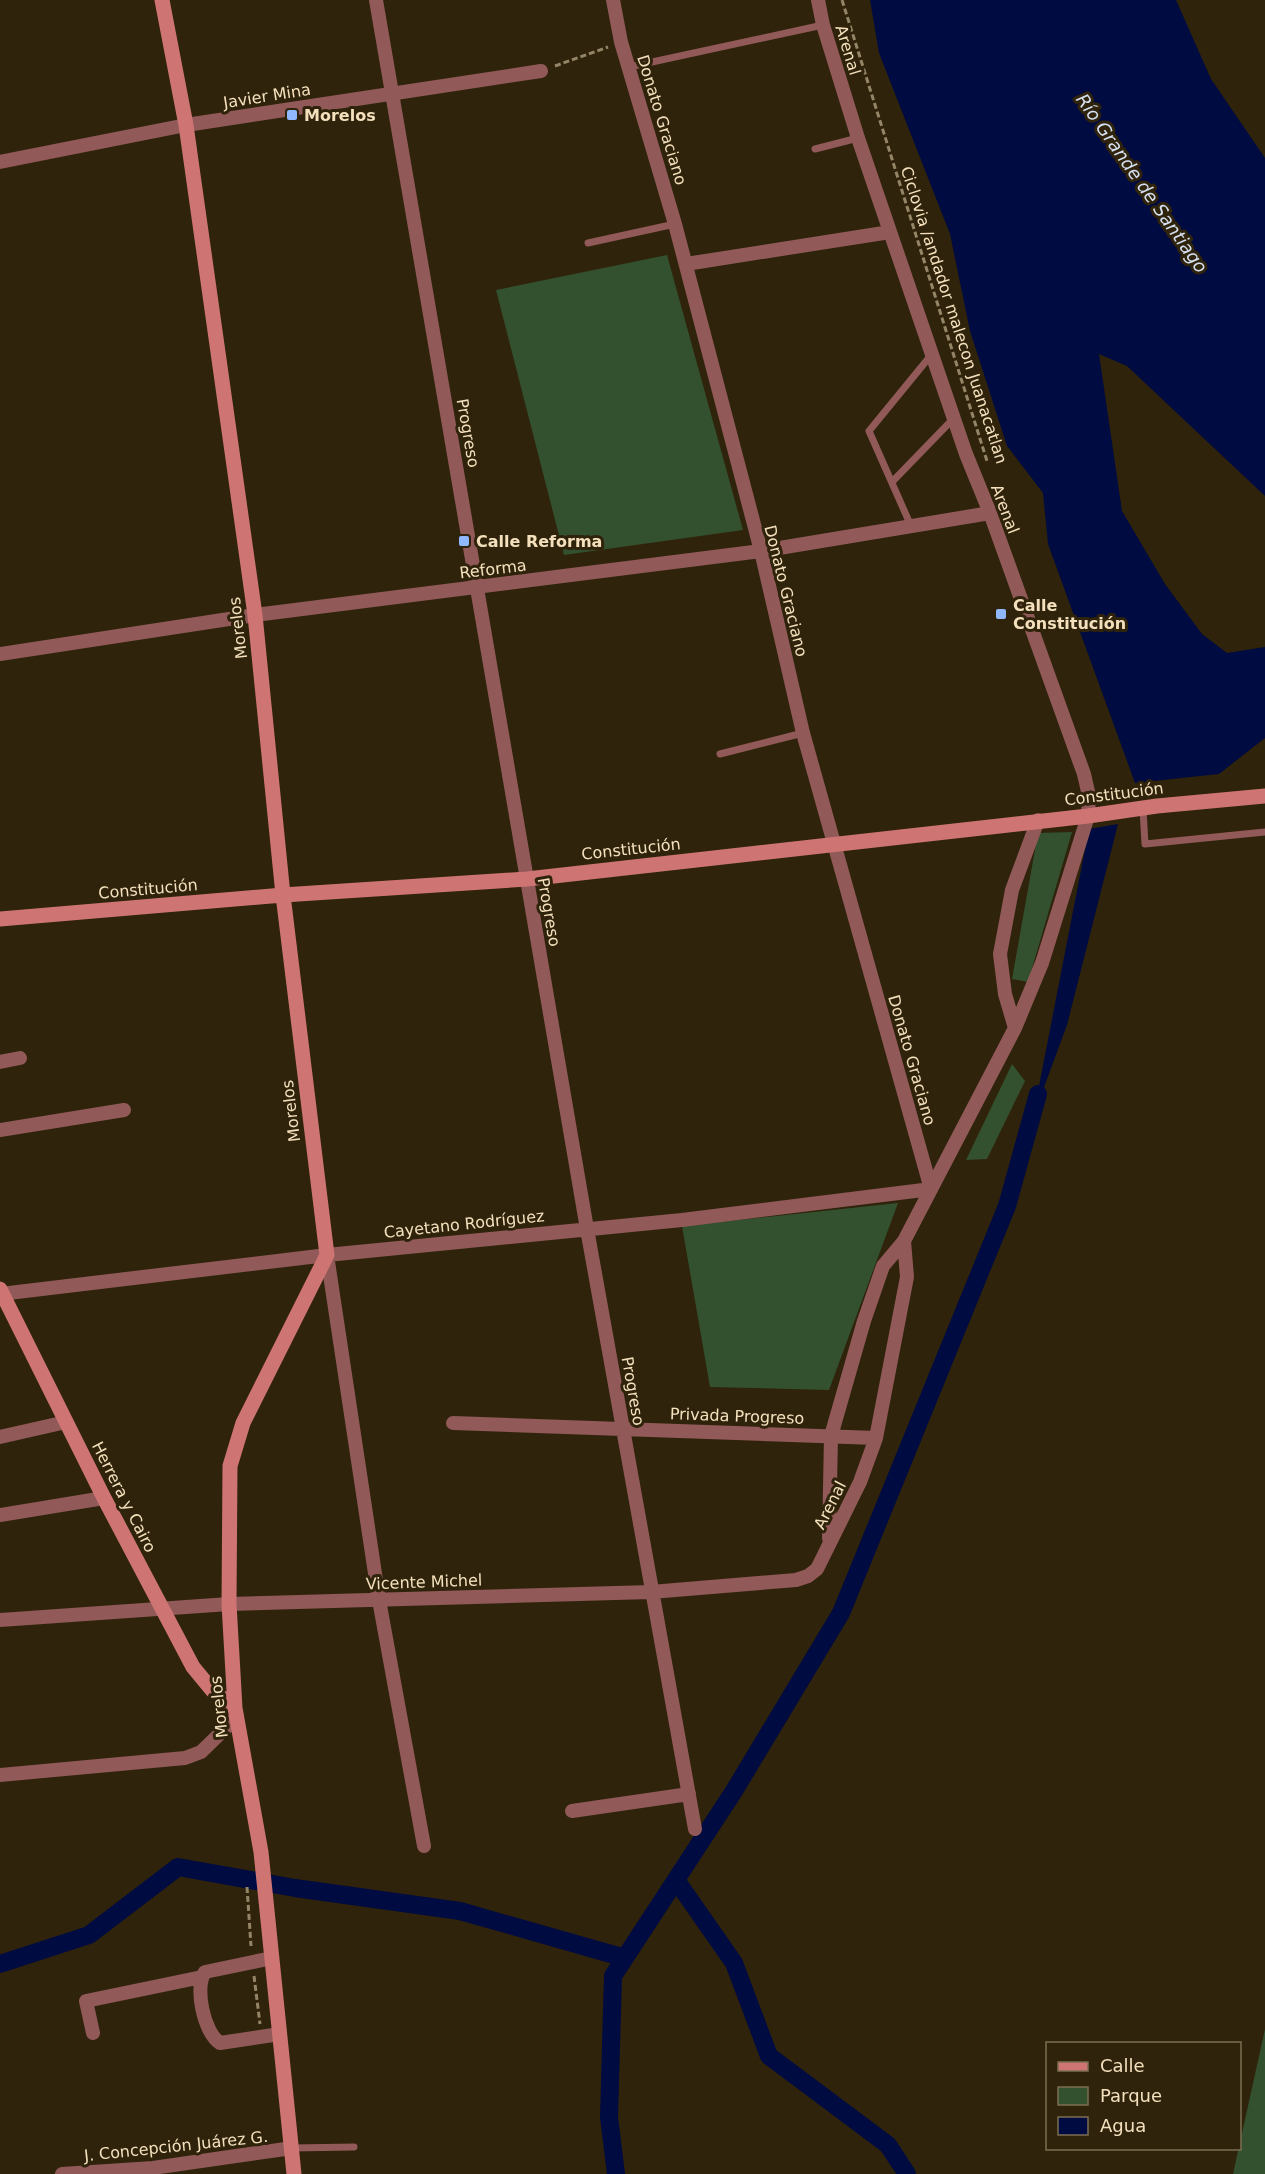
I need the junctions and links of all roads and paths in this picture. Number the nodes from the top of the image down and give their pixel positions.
1 (162, 0) edge
2 (376, 0) edge
3 (612, 0) edge
4 (818, 0) edge
5 (842, 0) edge
6 (823, 25) junction
7 (621, 42) junction
8 (629, 67) junction
9 (541, 71) joint
10 (390, 93) junction
11 (186, 125) junction
12 (858, 138) junction
13 (815, 149) dead end
14 (0, 162) edge
15 (675, 224) junction
16 (890, 232) junction
17 (588, 243) dead end
18 (686, 264) junction
19 (932, 354) junction
20 (954, 418) junction
21 (988, 462) dead end
22 (892, 482) junction
23 (990, 513) junction
24 (911, 526) junction
25 (761, 551) junction
26 (479, 588) junction
27 (255, 615) junction
28 (0, 654) edge
29 (803, 733) junction
30 (720, 754) dead end
31 (1265, 796) edge
32 (1143, 809) junction
33 (1088, 816) junction
34 (1038, 820) junction
35 (1265, 832) edge
36 (835, 845) junction
37 (526, 879) junction
38 (283, 895) junction
39 (0, 919) edge
40 (1015, 1028) junction
41 (20, 1058) dead end
42 (0, 1062) edge
43 (124, 1110) dead end
44 (0, 1130) edge
45 (931, 1189) junction
46 (587, 1229) junction
47 (904, 1241) junction
48 (327, 1255) junction
49 (1, 1292) edge
50 (66, 1422) junction
51 (453, 1423) dead end
52 (622, 1428) junction
53 (831, 1436) junction
54 (0, 1437) edge
55 (876, 1438) junction
56 (104, 1498) junction
57 (0, 1515) edge
58 (829, 1544) junction
59 (651, 1592) junction
60 (379, 1600) junction
61 (229, 1604) junction
62 (161, 1608) junction
63 (0, 1620) edge
64 (236, 1713) junction
65 (0, 1775) edge
66 (689, 1794) junction
67 (572, 1811) dead end
68 (695, 1829) dead end
69 (424, 1846) dead end
70 (272, 1958) junction
71 (202, 1977) junction
72 (93, 2033) dead end
73 (280, 2034) junction
74 (354, 2147) dead end
75 (292, 2148) junction
76 (62, 2174) edge
77 (294, 2174) edge

1 - 11 street, Morelos
2 - 10 street, Progreso
3 - 7 street, Donato Graciano
4 - 6 street, Arenal
5 - 21 path, Ciclovia /andador malecon Juanacatlan
6 - 8 lane
6 - 12 street, Arenal
7 - 8 street, Donato Graciano
7 - 9 path
8 - 15 street, Donato Graciano
9 - 10 street, Javier Mina
10 - 11 street, Javier Mina
10 - 26 street, Progreso
11 - 14 street, Javier Mina
11 - 27 street, Morelos
12 - 13 lane
12 - 16 street, Arenal
15 - 17 lane
15 - 18 street, Donato Graciano
16 - 18 street
16 - 19 street, Arenal
18 - 25 street, Donato Graciano
19 - 20 street, Arenal
19 - 22 lane
20 - 22 lane
20 - 23 street, Arenal
22 - 24 lane
23 - 24 street, Reforma
23 - 33 street, Arenal
24 - 25 street, Reforma
25 - 26 street, Reforma
25 - 29 street, Donato Graciano
26 - 27 street, Reforma
26 - 37 street, Progreso
27 - 28 street, Reforma
27 - 38 street, Morelos
29 - 30 lane
29 - 36 street, Donato Graciano
31 - 32 street, Constitución
32 - 33 street, Constitución
32 - 35 lane
33 - 34 street, Constitución
33 - 40 street, Arenal
34 - 36 street, Constitución
34 - 40 street
36 - 37 street, Constitución
36 - 45 street, Donato Graciano
37 - 38 street, Constitución
37 - 46 street, Progreso
38 - 39 street, Constitución
38 - 48 street, Morelos
40 - 45 street, Arenal
41 - 42 street
43 - 44 street
45 - 46 street, Cayetano Rodríguez
45 - 47 street, Arenal
46 - 48 street, Cayetano Rodríguez
46 - 52 street, Progreso
47 - 53 street, Arenal
47 - 55 street, Arenal
48 - 49 street, Cayetano Rodríguez
48 - 60 street, Morelos
48 - 61 street, Morelos
49 - 50 street, Herrera y Cairo
50 - 54 street
50 - 56 street, Herrera y Cairo
51 - 52 street, Privada Progreso
52 - 53 street, Privada Progreso
52 - 59 street, Progreso
53 - 55 street, Privada Progreso
53 - 58 street, Arenal
55 - 58 street, Arenal
56 - 57 street
56 - 62 street, Herrera y Cairo
58 - 59 street, Vicente Michel
59 - 60 street, Vicente Michel
59 - 66 street, Progreso
60 - 61 street, Vicente Michel
60 - 69 street, Morelos
61 - 62 street, Vicente Michel
61 - 64 street, Morelos
62 - 63 street, Vicente Michel
62 - 64 street, Herrera y Cairo
64 - 65 street
64 - 70 street, Morelos
66 - 67 street
66 - 68 street, Progreso
70 - 71 street
70 - 73 street, Morelos
71 - 72 street
71 - 73 street
73 - 75 street, Morelos
74 - 75 lane
75 - 76 street, J. Concepción Juárez G.
75 - 77 street, Morelos

